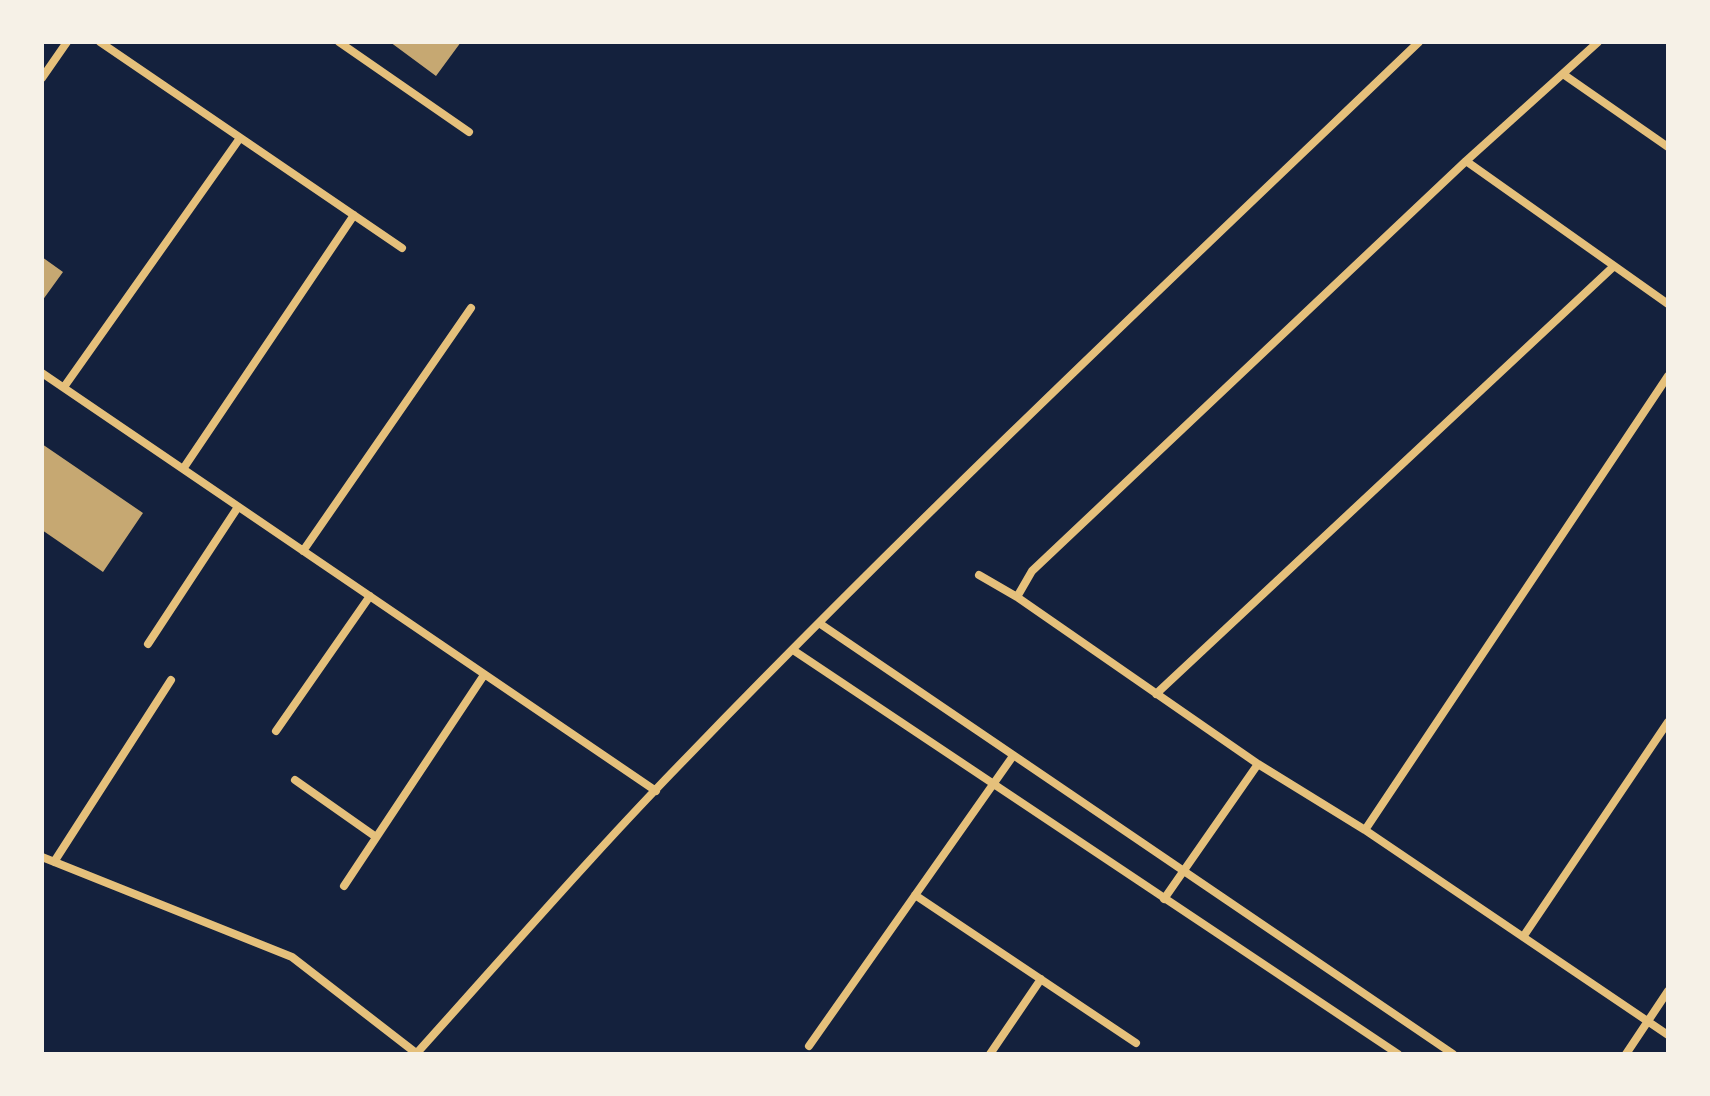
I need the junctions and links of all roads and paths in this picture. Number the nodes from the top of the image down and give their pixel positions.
1 (67, 42) edge
2 (100, 42) edge
3 (339, 42) edge
4 (1419, 42) edge
5 (1598, 42) edge
6 (1563, 74) junction
7 (42, 78) edge
8 (469, 132) dead end
9 (240, 138) junction
10 (1668, 147) edge
11 (1466, 161) junction
12 (354, 215) junction
13 (402, 248) dead end
14 (1613, 267) junction
15 (1668, 304) edge
16 (471, 308) dead end
17 (42, 373) edge
18 (1668, 376) edge
19 (64, 387) junction
20 (183, 469) junction
21 (238, 507) junction
22 (303, 551) junction
23 (979, 575) dead end
24 (370, 596) junction
25 (1017, 597) junction
26 (819, 623) junction
27 (148, 644) dead end
28 (793, 650) junction
29 (484, 675) junction
30 (171, 680) dead end
31 (1156, 694) junction
32 (1668, 722) edge
33 (276, 731) dead end
34 (1013, 756) junction
35 (1258, 764) junction
36 (295, 780) dead end
37 (992, 785) junction
38 (656, 791) junction
39 (1365, 830) junction
40 (376, 837) junction
41 (42, 857) edge
42 (54, 862) junction
43 (1182, 871) junction
44 (344, 886) dead end
45 (915, 895) junction
46 (1164, 899) junction
47 (1523, 937) junction
48 (1041, 979) junction
49 (1668, 991) edge
50 (1648, 1021) junction
51 (1668, 1035) edge
52 (1136, 1043) dead end
53 (809, 1046) dead end
54 (416, 1054) edge
55 (990, 1054) edge
56 (1398, 1054) edge
57 (1453, 1054) edge
58 (1626, 1054) edge

1 - 7 street
2 - 9 street
3 - 8 street
4 - 26 street
5 - 6 street
6 - 10 street
6 - 11 street
9 - 12 street
9 - 19 street
11 - 14 street
11 - 25 street
12 - 13 street
12 - 20 street
14 - 15 street
14 - 31 street
16 - 22 street
17 - 19 street
18 - 39 street
19 - 20 street
20 - 21 street
21 - 22 street
21 - 27 street
22 - 24 street
23 - 25 street
24 - 29 street
24 - 33 street
25 - 31 street
26 - 28 street
26 - 34 street
28 - 37 street
28 - 38 street
29 - 38 street
29 - 40 street
30 - 42 street
31 - 35 street
32 - 47 street
34 - 37 street
34 - 43 street
35 - 39 street
35 - 43 street
36 - 40 street
37 - 45 street
37 - 46 street
38 - 54 street
39 - 47 street
40 - 44 street
41 - 42 street
42 - 54 street
43 - 46 street
43 - 57 street
45 - 48 street
45 - 53 street
46 - 56 street
47 - 50 street
48 - 52 street
48 - 55 street
49 - 50 street
50 - 51 street
50 - 58 street

